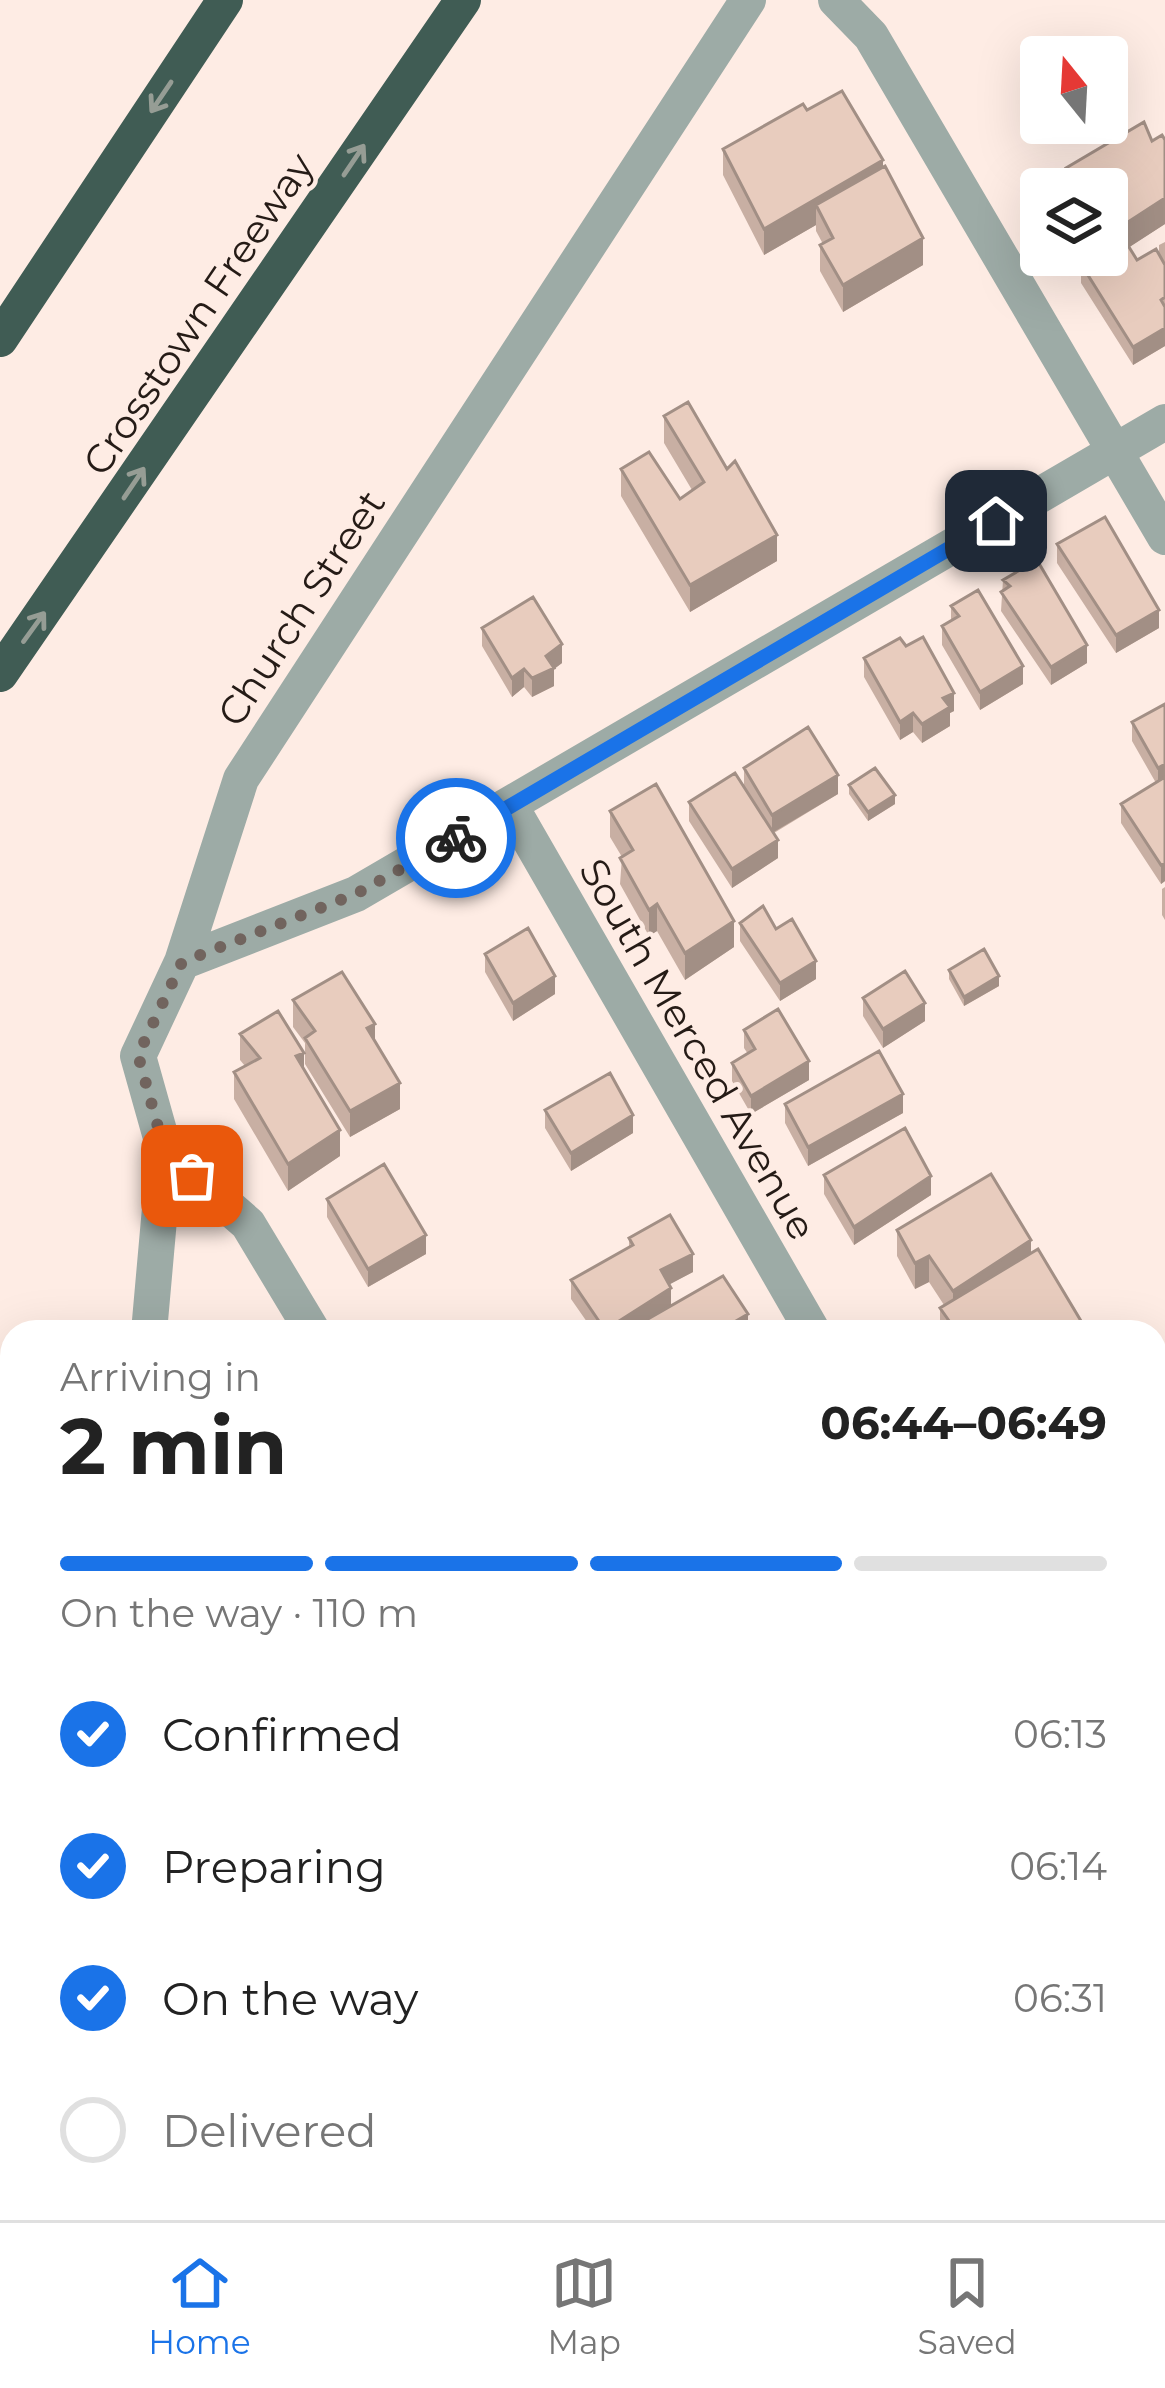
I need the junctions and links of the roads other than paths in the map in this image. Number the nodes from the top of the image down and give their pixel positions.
1 (225, 0) edge
2 (463, 0) edge
3 (748, 0) edge
4 (836, 0) edge
5 (0, 339) edge
6 (1165, 422) edge
7 (1117, 449) junction
8 (1165, 537) edge
9 (0, 674) edge
10 (511, 807) junction
11 (182, 962) junction
12 (165, 1152) junction
13 (150, 1320) edge
14 (306, 1320) edge
15 (806, 1320) edge

1 -> 5 highway
9 -> 2 highway, Crosstown Freeway
3 - 11 street, Church Street
4 - 7 street
6 - 7 street
7 - 8 street
7 - 10 street
10 - 11 street
10 - 15 street, South Merced Avenue
11 - 12 street, Church Street
12 - 13 street, Church Street
12 - 14 street

